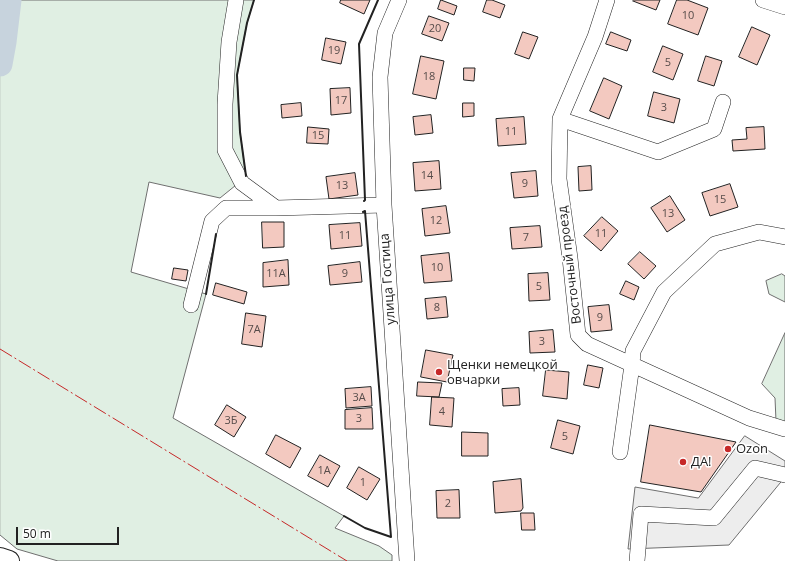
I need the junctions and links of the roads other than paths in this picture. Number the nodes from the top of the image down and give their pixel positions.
1 (236, 0) edge
2 (399, 0) edge
3 (607, 0) edge
4 (763, 0) edge
5 (785, 7) edge
6 (723, 102) dead end
7 (560, 119) junction
8 (384, 205) junction
9 (276, 208) junction
10 (785, 237) edge
11 (191, 305) dead end
12 (632, 365) junction
13 (785, 429) edge
14 (620, 452) dead end
15 (785, 475) edge
16 (0, 558) edge
17 (9, 561) edge
18 (407, 561) edge
19 (637, 561) edge

1 - 9 street
2 - 8 street, улица Гостица
3 - 7 street, Восточный проезд
4 - 5 street
6 - 7 street
7 - 12 street, Восточный проезд
8 - 9 street
8 - 18 street, улица Гостица
9 - 11 street
10 - 12 street
12 - 13 street, Восточный проезд
12 - 14 street
15 - 19 street
16 - 17 main road

